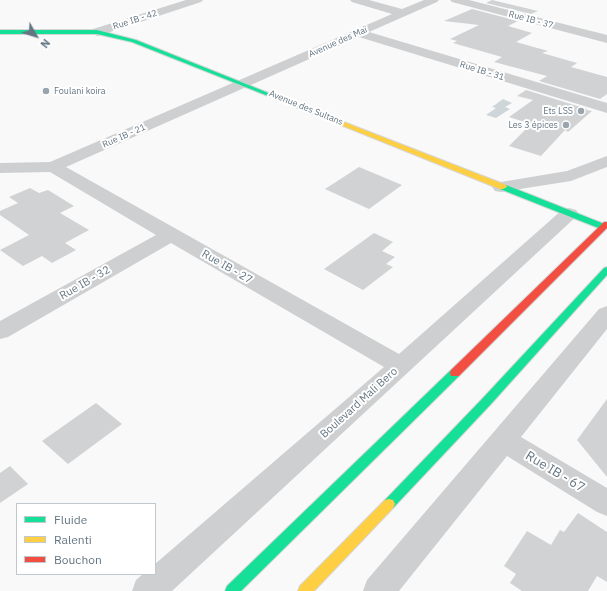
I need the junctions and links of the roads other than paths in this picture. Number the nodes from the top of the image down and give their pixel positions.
1 (197, 0) edge
2 (356, 0) edge
3 (433, 0) edge
4 (456, 0) edge
5 (403, 13) junction
6 (0, 32) edge
7 (97, 32) junction
8 (358, 33) junction
9 (607, 39) edge
10 (243, 83) junction
11 (607, 108) edge
12 (607, 162) edge
13 (53, 167) junction
14 (0, 168) edge
15 (501, 187) junction
16 (569, 214) junction
17 (605, 225) edge
18 (170, 235) junction
19 (607, 270) edge
20 (607, 314) edge
21 (0, 331) edge
22 (401, 366) junction
23 (503, 440) junction
24 (607, 503) edge
25 (148, 591) edge
26 (232, 591) edge
27 (305, 591) edge
28 (379, 591) edge

1 - 7 street, Rue IB - 42
2 - 5 street
3 - 5 street, Avenue des Maï
4 - 9 street, Rue IB - 37
5 - 8 street, Avenue des Maï
6 - 7 street, Avenue des Sultans
7 - 10 street, Avenue des Sultans
8 - 10 street, Avenue des Maï
8 - 11 street, Rue IB - 31
10 - 13 street, Rue IB - 21
10 - 15 street, Avenue des Sultans
12 - 15 street
13 - 14 street, Rue IB - 21
13 - 18 street, Rue IB - 27
15 - 16 street, Avenue des Sultans
16 - 17 street, Avenue des Sultans
16 - 22 street, Boulevard Mali Bero
17 - 26 street
18 - 21 street, Rue IB - 32
18 - 22 street, Rue IB - 27
19 - 27 street
20 - 23 street
22 - 25 street, Boulevard Mali Bero
23 - 24 street, Rue IB - 67
23 - 28 street

